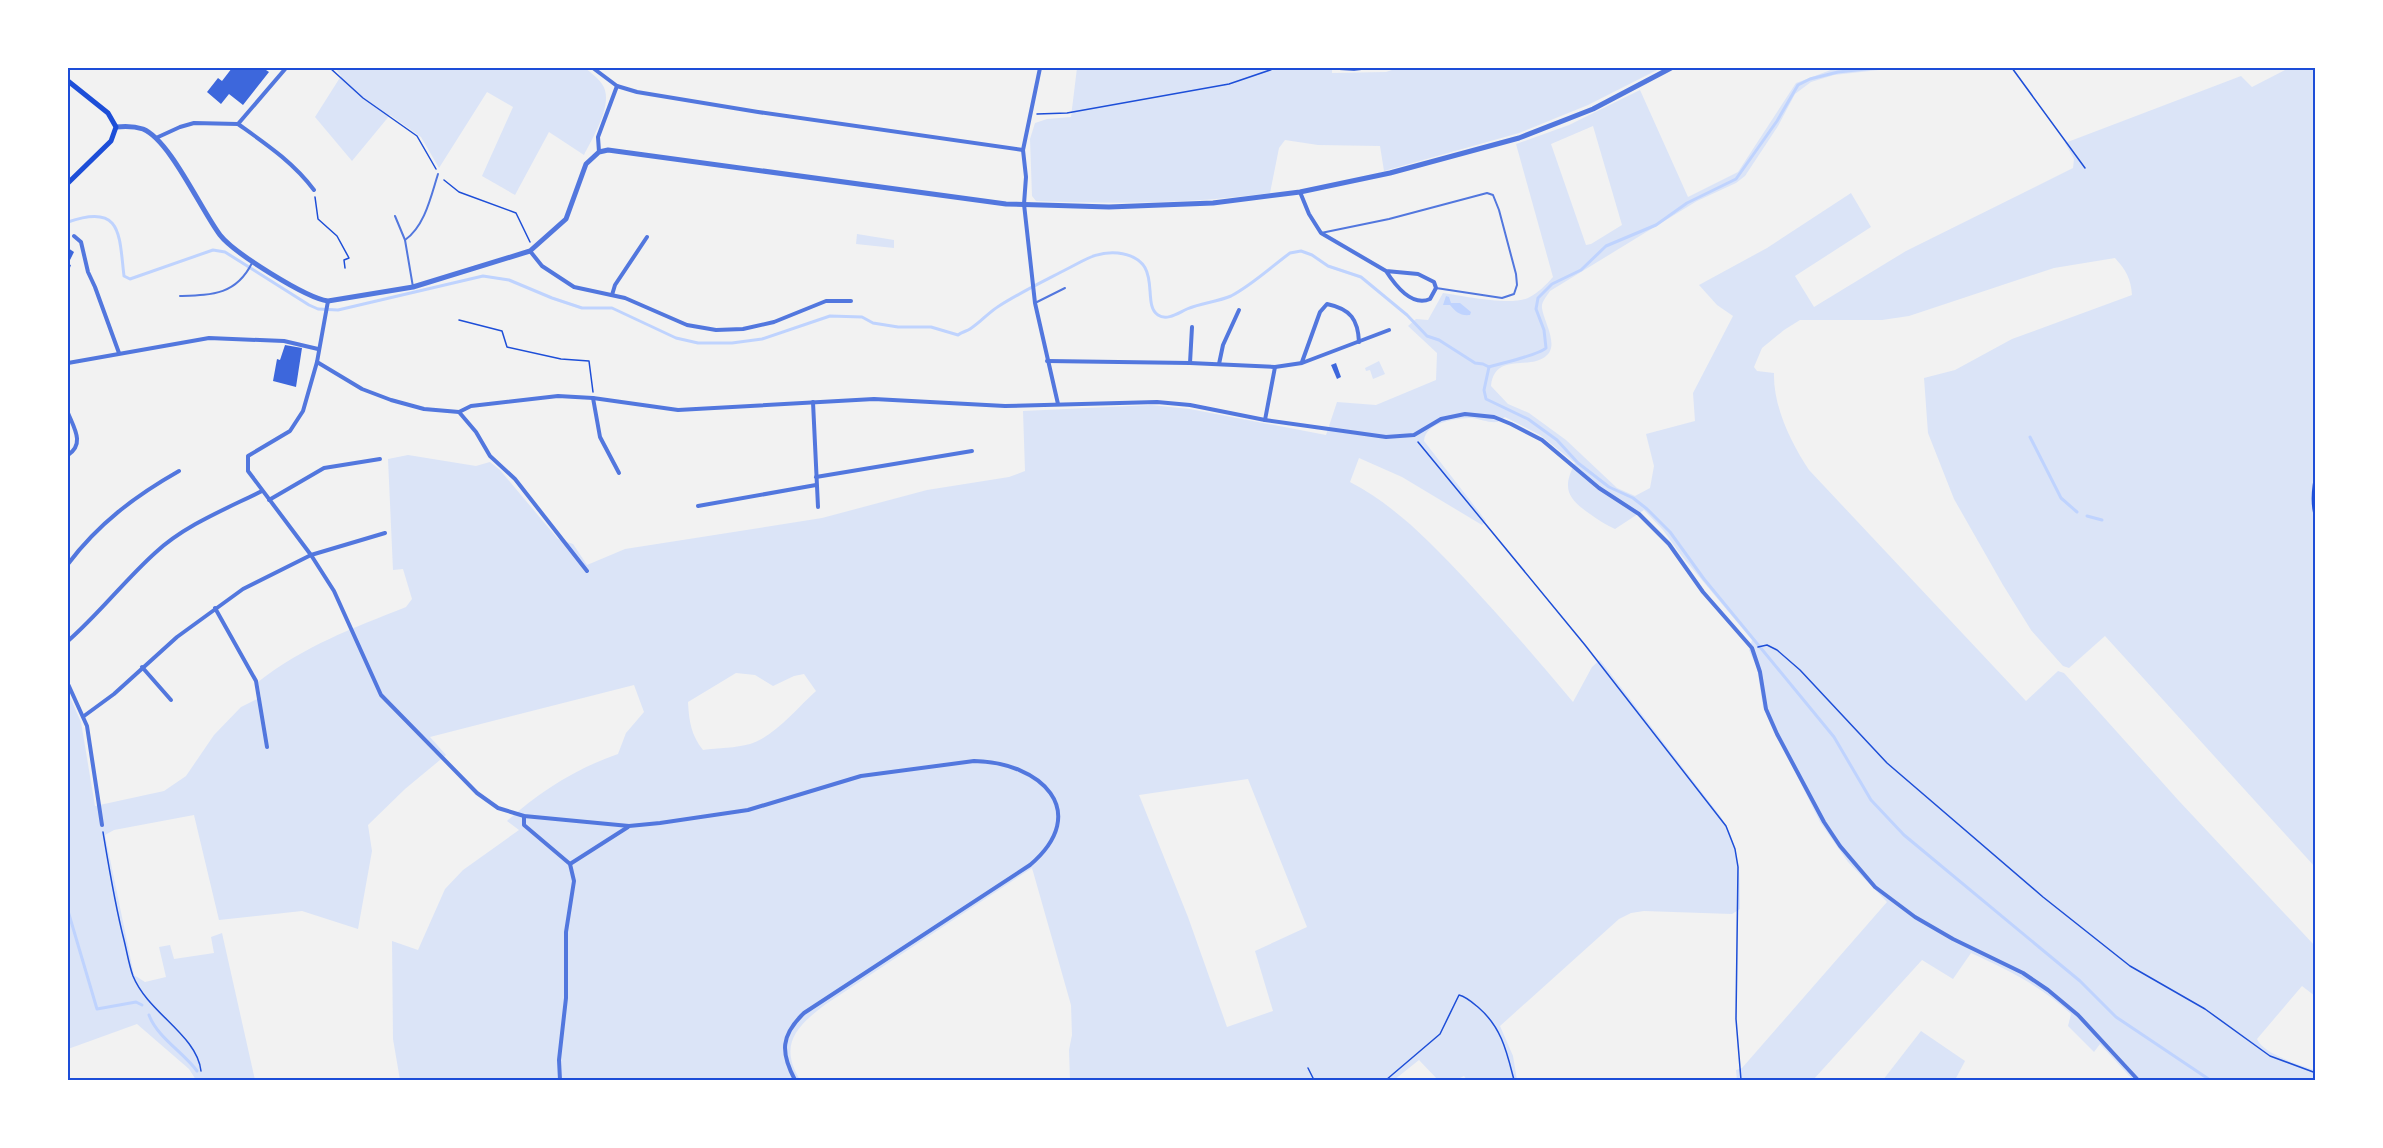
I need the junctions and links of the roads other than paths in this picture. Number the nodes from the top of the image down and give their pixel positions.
1 (286, 68) edge
2 (593, 68) edge
3 (1040, 68) edge
4 (1671, 68) edge
5 (68, 81) edge
6 (617, 86) junction
7 (238, 124) junction
8 (116, 127) junction
9 (156, 138) junction
10 (1023, 150) junction
11 (599, 152) junction
12 (438, 174) road end
13 (68, 183) edge
14 (314, 190) road end
15 (1300, 192) junction
16 (1024, 204) junction
17 (395, 216) dead end
18 (1321, 233) junction
19 (74, 236) dead end
20 (647, 237) dead end
21 (405, 240) junction
22 (532, 249) junction
23 (252, 262) junction
24 (1386, 271) junction
25 (413, 287) junction
26 (1065, 288) dead end
27 (1436, 288) junction
28 (180, 296) dead end
29 (612, 296) junction
30 (851, 301) dead end
31 (1035, 303) junction
32 (328, 304) junction
33 (1239, 310) dead end
34 (1192, 327) dead end
35 (1389, 330) dead end
36 (1359, 342) junction
37 (318, 349) junction
38 (119, 353) junction
39 (1047, 361) junction
40 (317, 362) junction
41 (68, 363) edge
42 (1190, 363) junction
43 (1302, 363) junction
44 (1220, 364) junction
45 (1275, 367) junction
46 (593, 398) junction
47 (813, 402) junction
48 (1058, 404) junction
49 (459, 412) junction
50 (68, 413) edge
51 (1265, 420) junction
52 (972, 451) dead end
53 (68, 455) edge
54 (380, 459) dead end
55 (179, 471) dead end
56 (619, 473) dead end
57 (816, 477) junction
58 (816, 485) junction
59 (262, 491) junction
60 (269, 500) junction
61 (698, 506) dead end
62 (818, 507) dead end
63 (385, 533) dead end
64 (311, 555) junction
65 (68, 564) edge
66 (587, 571) dead end
67 (215, 608) junction
68 (68, 641) edge
69 (142, 667) junction
70 (68, 684) edge
71 (171, 700) dead end
72 (84, 717) junction
73 (267, 747) dead end
74 (524, 816) junction
75 (102, 825) road end
76 (629, 826) junction
77 (570, 864) junction
78 (560, 1080) edge
79 (795, 1080) edge
80 (2138, 1080) edge

1 - 7 street
2 - 6 street
3 - 10 street
4 - 15 street
5 - 8 main road
6 - 10 street
6 - 11 street
7 - 9 street
7 - 14 street
8 - 9 street
8 - 13 main road
9 - 23 street
10 - 16 street
11 - 16 street
11 - 22 street
12 - 21 lane
15 - 16 street
15 - 18 street
16 - 31 street
17 - 21 lane
18 - 24 street
18 - 27 lane
19 - 38 street
20 - 29 street
21 - 25 lane
22 - 25 street
22 - 29 street
23 - 28 lane
23 - 32 street
24 - 27 street
24 - 27 street
25 - 32 street
26 - 31 lane
29 - 30 street
31 - 39 street
32 - 37 street
33 - 44 street
34 - 42 street
35 - 36 street
36 - 43 street
36 - 43 street
37 - 38 street
37 - 40 street
38 - 41 street
39 - 42 street
39 - 48 street
40 - 49 street
40 - 59 street
42 - 44 street
43 - 45 street
44 - 45 street
45 - 51 street
46 - 47 street
46 - 49 street
46 - 56 street
47 - 48 street
47 - 57 street
48 - 51 street
49 - 66 street
50 - 53 street
51 - 80 street
52 - 57 street
54 - 60 street
55 - 65 street
57 - 58 street
58 - 61 street
58 - 62 street
59 - 60 street
59 - 68 street
60 - 64 street
63 - 64 street
64 - 67 street
64 - 74 street
67 - 69 street
67 - 73 street
69 - 71 street
69 - 72 street
70 - 72 street
72 - 75 street
74 - 76 street
74 - 77 street
76 - 77 street
76 - 79 street
77 - 78 street

